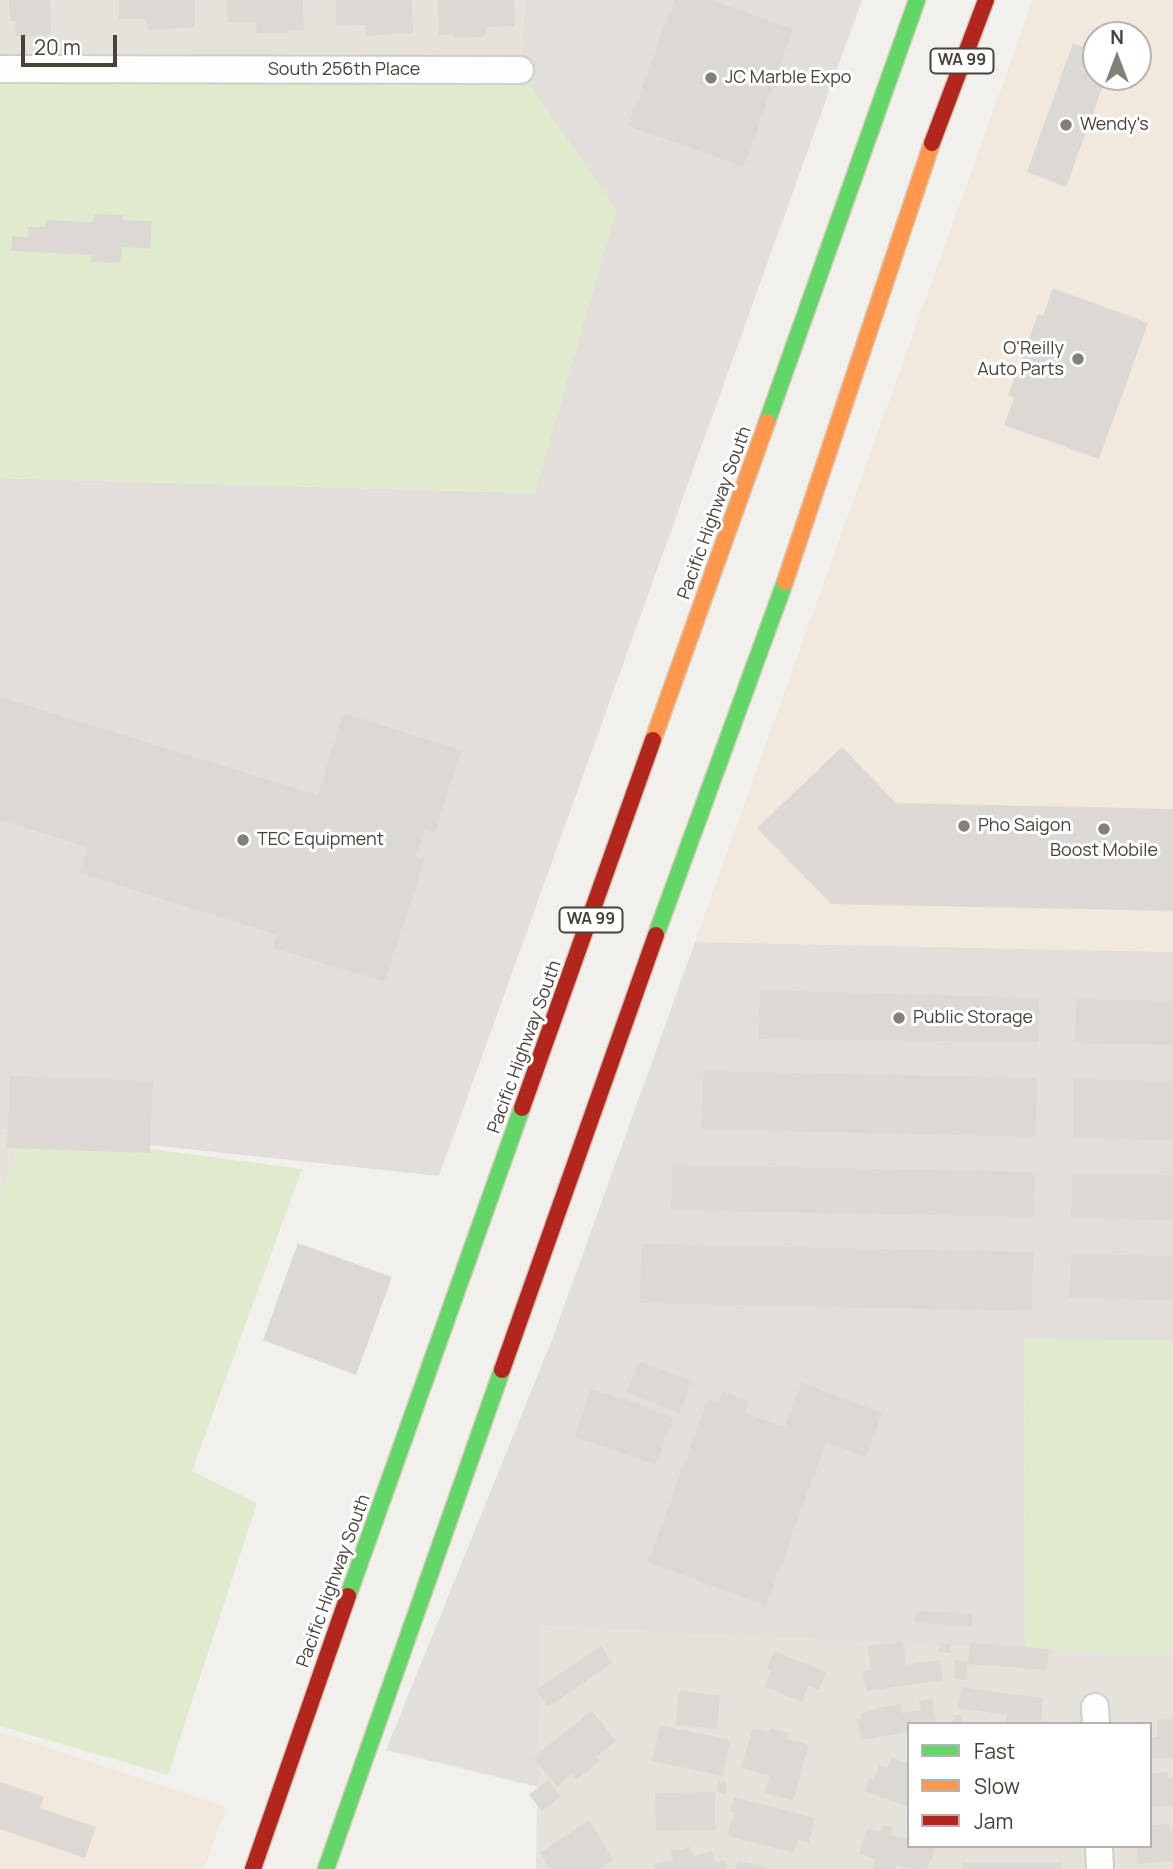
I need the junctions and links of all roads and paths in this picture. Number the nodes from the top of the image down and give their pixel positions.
1 (918, 0) edge
2 (986, 0) edge
3 (0, 69) edge
4 (520, 70) dead end
5 (1099, 1848) edge
6 (253, 1869) edge
7 (326, 1869) edge
8 (1100, 1869) edge

1 - 6 main road, Pacific Highway South / WA 99
2 - 7 main road, WA 99
3 - 4 street, South 256th Place
5 - 8 street

